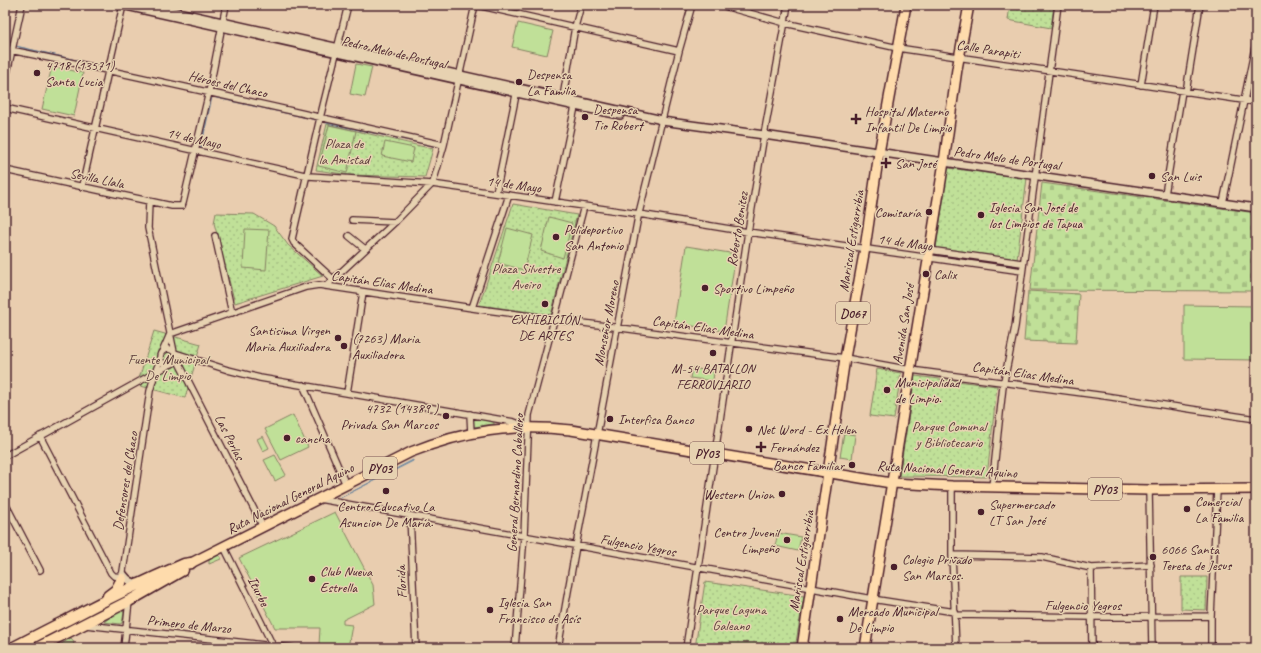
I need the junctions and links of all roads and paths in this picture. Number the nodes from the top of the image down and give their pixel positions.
1 (22, 5) edge
2 (123, 5) edge
3 (146, 5) edge
4 (226, 5) edge
5 (348, 5) edge
6 (476, 5) edge
7 (581, 5) edge
8 (692, 5) edge
9 (720, 5) edge
10 (788, 5) edge
11 (906, 5) edge
12 (968, 5) edge
13 (1058, 5) edge
14 (1154, 5) edge
15 (1200, 5) edge
16 (158, 8) edge
17 (785, 23) junction
18 (222, 24) junction
19 (575, 27) junction
20 (1256, 42) edge
21 (5, 48) edge
22 (898, 48) junction
23 (12, 50) junction
24 (337, 50) junction
25 (679, 51) junction
26 (959, 57) junction
27 (108, 70) junction
28 (1049, 70) junction
29 (460, 77) junction
30 (5, 82) edge
31 (1141, 85) junction
32 (517, 90) junction
33 (1184, 91) junction
34 (209, 92) junction
35 (563, 97) junction
36 (1244, 101) junction
37 (1256, 102) edge
38 (575, 103) junction
39 (5, 108) edge
40 (320, 118) junction
41 (661, 120) junction
42 (96, 128) junction
43 (764, 135) junction
44 (444, 145) junction
45 (195, 150) junction
46 (879, 153) junction
47 (944, 162) junction
48 (5, 170) edge
49 (307, 175) junction
50 (1034, 175) junction
51 (432, 184) junction
52 (82, 187) junction
53 (496, 193) junction
54 (1165, 194) junction
55 (509, 195) junction
56 (149, 201) junction
57 (555, 202) junction
58 (1223, 203) junction
59 (584, 206) junction
60 (1256, 208) edge
61 (639, 214) junction
62 (352, 220) dead end
63 (395, 222) junction
64 (748, 232) junction
65 (215, 236) dead end
66 (349, 236) dead end
67 (865, 248) junction
68 (365, 249) junction
69 (929, 254) junction
70 (1022, 264) junction
71 (1022, 271) junction
72 (333, 279) junction
73 (326, 286) junction
74 (363, 292) junction
75 (472, 308) junction
76 (232, 313) junction
77 (554, 319) junction
78 (617, 328) junction
79 (170, 334) junction
80 (731, 343) junction
81 (163, 350) junction
82 (175, 354) junction
83 (845, 358) junction
84 (160, 360) junction
85 (169, 365) junction
86 (911, 370) junction
87 (155, 372) junction
88 (1004, 382) junction
89 (303, 385) junction
90 (347, 393) junction
91 (470, 414) junction
92 (1256, 419) edge
93 (529, 427) junction
94 (471, 433) junction
95 (597, 434) junction
96 (40, 436) junction
97 (5, 456) edge
98 (714, 456) junction
99 (828, 473) junction
100 (891, 483) junction
101 (346, 485) junction
102 (952, 486) junction
103 (992, 487) junction
104 (1256, 489) edge
105 (1149, 490) junction
106 (1218, 490) junction
107 (318, 499) junction
108 (5, 503) edge
109 (410, 516) junction
110 (263, 527) junction
111 (524, 536) junction
112 (576, 546) junction
113 (224, 547) junction
114 (952, 555) junction
115 (190, 563) junction
116 (1151, 565) junction
117 (698, 568) junction
118 (1091, 568) junction
119 (40, 570) dead end
120 (123, 577) junction
121 (141, 583) junction
122 (811, 588) junction
123 (121, 593) junction
124 (872, 599) junction
125 (130, 601) junction
126 (955, 613) junction
127 (1211, 616) junction
128 (1092, 617) junction
129 (1152, 617) junction
130 (64, 621) junction
131 (82, 625) junction
132 (126, 630) junction
133 (64, 634) junction
134 (265, 646) edge
135 (273, 646) junction
136 (12, 648) edge
137 (37, 648) edge
138 (47, 648) edge
139 (124, 648) edge
140 (292, 648) edge
141 (416, 648) edge
142 (515, 648) edge
143 (558, 648) edge
144 (686, 648) edge
145 (802, 648) edge
146 (865, 648) edge
147 (956, 648) edge
148 (1092, 648) edge
149 (1152, 648) edge
150 (1211, 648) edge

1 - 23 street
2 - 16 street, Pedro Melo de Portugal
2 - 27 street
3 - 16 street, Pedro Melo de Portugal
4 - 18 street
5 - 24 street
6 - 19 street
6 - 29 street
7 - 19 street
8 - 25 street, Monseñor Moreno
9 - 17 street, Calle Parapiti
10 - 17 street, Roberto Benitez
11 - 22 main road, Mariscal Estigarribia / D067
12 - 26 main road, Avenida San José
13 - 28 street
14 - 31 street
15 - 33 street
16 - 18 street, Pedro Melo de Portugal
17 - 22 street, Calle Parapiti
17 - 43 street, Roberto Benitez
18 - 24 street, Pedro Melo de Portugal
18 - 34 street
19 - 25 street
19 - 35 street
20 - 36 street
21 - 23 street, Héroes del Chaco
22 - 26 street, Calle Parapiti
22 - 46 main road, Mariscal Estigarribia / D067
23 - 27 street, Héroes del Chaco
23 - 30 street
24 - 29 street, Pedro Melo de Portugal
24 - 40 street
25 - 41 street, Monseñor Moreno
26 - 28 street, Calle Parapiti
26 - 47 main road, Avenida San José
27 - 34 street, Héroes del Chaco
27 - 42 street
28 - 31 street, Calle Parapiti
28 - 50 street
29 - 32 street, Pedro Melo de Portugal
29 - 44 street
31 - 33 street, Calle Parapiti
32 - 35 street, Pedro Melo de Portugal
32 - 38 street, Pedro Melo de Portugal
32 - 53 street
33 - 36 street, Calle Parapiti
33 - 54 street
34 - 40 street, Héroes del Chaco
34 - 45 street
35 - 38 street, Pedro Melo de Portugal
36 - 37 street, Calle Parapiti
36 - 58 street
38 - 41 street, Pedro Melo de Portugal
38 - 57 street
39 - 42 street, 14 de Mayo
40 - 44 street, Héroes del Chaco
40 - 49 street
41 - 43 street, Pedro Melo de Portugal
41 - 61 street, Monseñor Moreno
42 - 45 street, 14 de Mayo
42 - 52 street
43 - 46 street, Pedro Melo de Portugal
43 - 64 street, Roberto Benitez
44 - 51 street
45 - 49 street, 14 de Mayo
45 - 56 street, Sevilla Llala
46 - 47 street, Pedro Melo de Portugal
46 - 67 main road, Mariscal Estigarribia / D067
47 - 50 street, Pedro Melo de Portugal
47 - 69 main road, Avenida San José
48 - 52 street, Sevilla Llala
49 - 51 street, 14 de Mayo
49 - 72 street
50 - 54 street, Pedro Melo de Portugal
50 - 70 street
51 - 53 street, 14 de Mayo
51 - 63 street
52 - 56 street, Sevilla Llala
53 - 55 street, 14 de Mayo
54 - 58 street, Pedro Melo de Portugal
55 - 57 street, 14 de Mayo
55 - 75 street
56 - 79 street, Las Perlas
57 - 59 street, 14 de Mayo
58 - 60 street, Pedro Melo de Portugal
59 - 61 street, 14 de Mayo
59 - 77 street, General Bernardino Caballero
61 - 64 street, 14 de Mayo
61 - 78 street, Monseñor Moreno
62 - 63 street
63 - 68 street
64 - 67 street, 14 de Mayo
64 - 80 street, Roberto Benitez
65 - 76 street
66 - 68 street
67 - 69 street, 14 de Mayo
67 - 83 main road, Mariscal Estigarribia / D067
68 - 72 street
69 - 70 street, 14 de Mayo
69 - 71 street, 14 de Mayo
69 - 86 main road, Avenida San José
70 - 71 street
71 - 88 street
72 - 73 street
73 - 74 street, Capitán Elias Medina
73 - 76 street, Capitán Elias Medina
74 - 75 street, Capitán Elias Medina
74 - 90 street
75 - 77 street, Capitán Elias Medina
76 - 79 street, Capitán Elias Medina
77 - 78 street, Capitán Elias Medina
77 - 93 street, General Bernardino Caballero
78 - 80 street, Capitán Elias Medina
78 - 95 street, Monseñor Moreno
79 - 81 street
79 - 82 street, Las Perlas
80 - 83 street, Capitán Elias Medina
80 - 98 street, Roberto Benitez
81 - 82 street
81 - 84 street
82 - 85 street
82 - 89 street
82 - 110 street, Las Perlas
83 - 86 street, Capitán Elias Medina
83 - 99 main road, Mariscal Estigarribia / D067
84 - 85 street
84 - 87 street, Defensores del Chaco
85 - 87 street
86 - 88 street, Capitán Elias Medina
86 - 100 main road, Avenida San José
87 - 96 street
87 - 120 street, Defensores del Chaco
88 - 92 street, Capitán Elias Medina
88 - 103 street
89 - 90 street
89 - 101 street
90 - 91 street
91 - 93 street
91 - 94 street
93 - 94 main road, Ruta Nacional General Aquino / PY03
93 - 95 main road, Ruta Nacional General Aquino / PY03
93 - 111 street, General Bernardino Caballero
94 - 101 main road, Ruta Nacional General Aquino / PY03
95 - 98 main road, Ruta Nacional General Aquino / PY03
95 - 112 street, Monseñor Moreno
96 - 97 street
96 - 120 street
98 - 99 main road, Ruta Nacional General Aquino / PY03
98 - 117 street, Roberto Benitez
99 - 100 main road, Ruta Nacional General Aquino / PY03
99 - 122 main road, Mariscal Estigarribia / D067
100 - 102 main road, Ruta Nacional General Aquino / PY03
100 - 124 main road, Avenida San José
101 - 107 main road, Ruta Nacional General Aquino / PY03
102 - 103 main road, Ruta Nacional General Aquino / PY03
102 - 114 street
103 - 105 main road, Ruta Nacional General Aquino / PY03
104 - 106 main road, Ruta Nacional General Aquino / PY03
105 - 106 main road, Ruta Nacional General Aquino / PY03
105 - 116 street
106 - 127 street
107 - 109 street, Fulgencio Yegros
107 - 110 main road, Ruta Nacional General Aquino / PY03
108 - 119 street
109 - 111 street, Fulgencio Yegros
109 - 141 street, Florida
110 - 113 main road, Ruta Nacional General Aquino / PY03
111 - 112 street, Fulgencio Yegros
111 - 142 street, General Bernardino Caballero
112 - 117 street, Fulgencio Yegros
112 - 143 street, Monseñor Moreno
113 - 115 main road, Ruta Nacional General Aquino / PY03
113 - 135 street, Iturbe
114 - 118 street
114 - 126 street
115 - 121 highway, Ruta Nacional General Aquino / PY03
115 - 125 highway, Ruta Nacional General Aquino / PY03
116 - 118 street
116 - 129 street
117 - 122 street, Fulgencio Yegros
117 - 144 street, Roberto Benitez
118 - 128 street
120 - 121 street
120 - 123 street, Defensores del Chaco
120 - 130 highway
121 - 123 highway, Ruta Nacional General Aquino / PY03
122 - 124 street, Fulgencio Yegros
122 - 145 main road, Mariscal Estigarribia / D067
123 - 130 highway, Ruta Nacional General Aquino / PY03
123 - 133 street
124 - 126 street, Fulgencio Yegros
124 - 146 main road, Avenida San José
125 - 131 highway, Ruta Nacional General Aquino / PY03
125 - 132 street
126 - 128 street, Fulgencio Yegros
126 - 147 street
127 - 129 street, Fulgencio Yegros
127 - 150 street
128 - 129 street, Fulgencio Yegros
128 - 148 street
129 - 149 street
130 - 136 highway, Ruta Nacional General Aquino / PY03
131 - 132 street, Primero de Marzo
131 - 133 highway, Ruta Nacional General Aquino / PY03
132 - 134 street, Primero de Marzo
132 - 139 street
133 - 137 highway, Ruta Nacional General Aquino / PY03
133 - 138 highway
134 - 135 street, Primero de Marzo
135 - 140 street, Primero de Marzo

